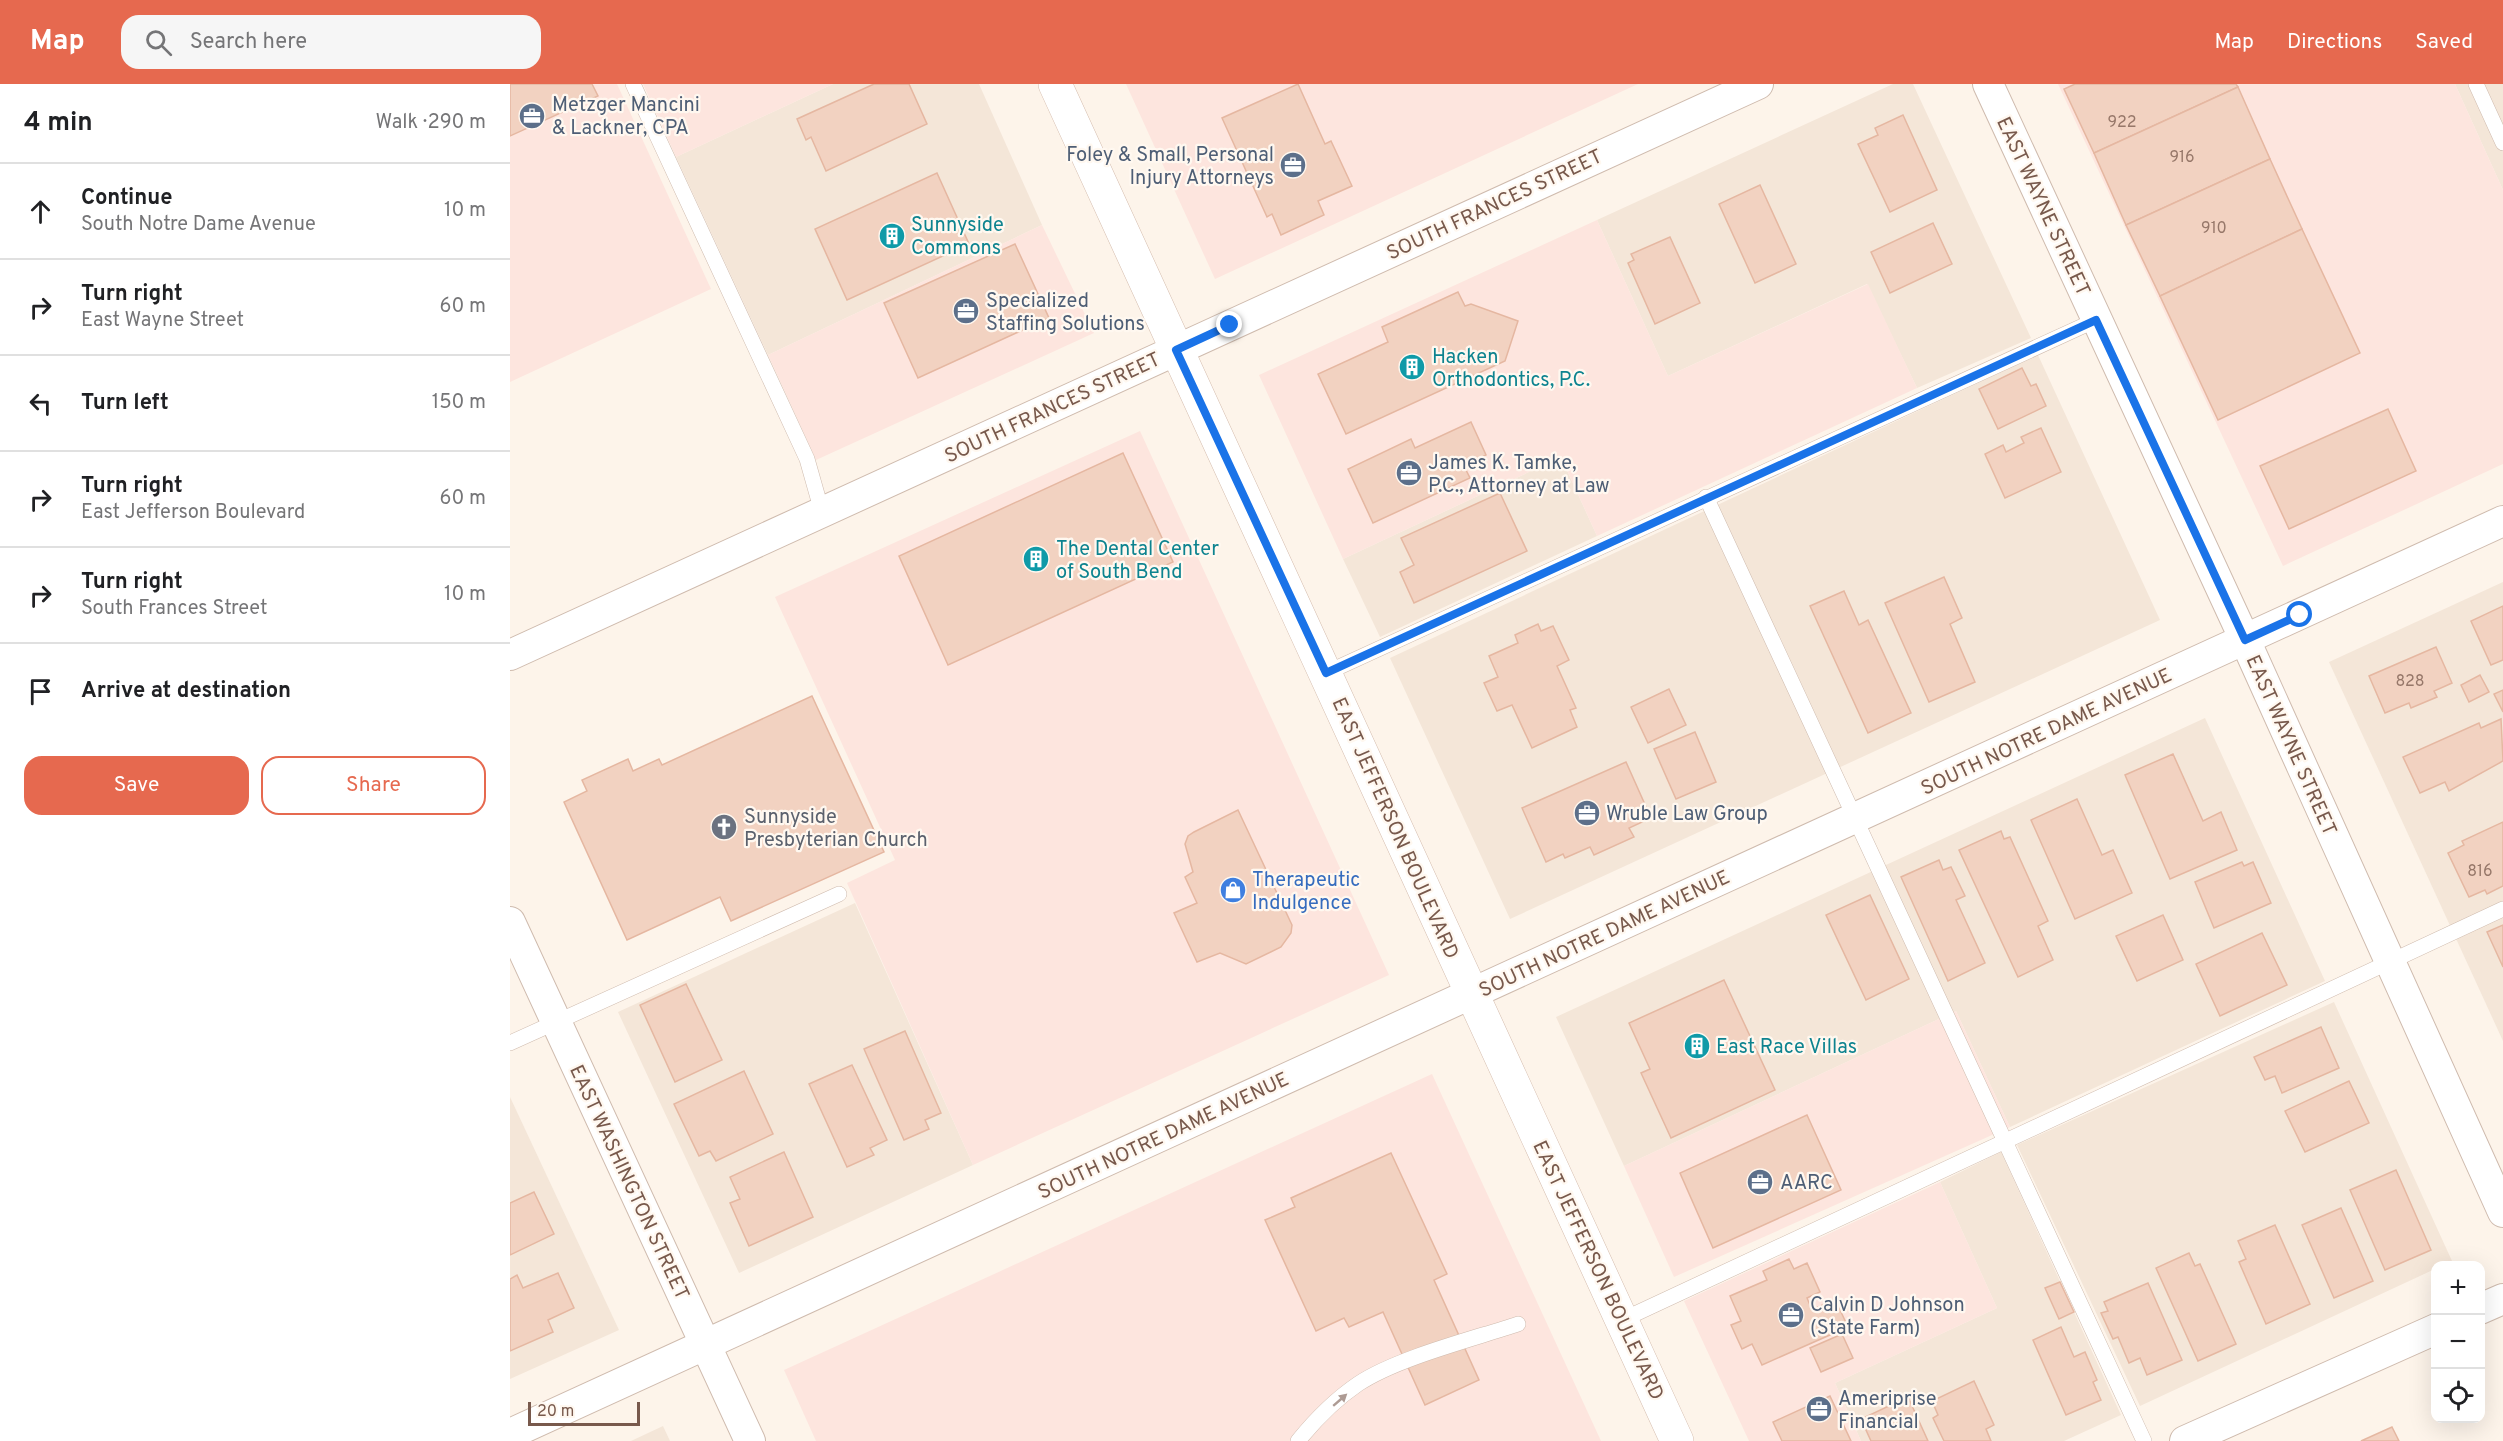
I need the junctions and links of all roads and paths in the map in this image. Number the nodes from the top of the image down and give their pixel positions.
1 (633, 84) edge
2 (1055, 84) edge
3 (1758, 84) edge
4 (1988, 84) edge
5 (2476, 84) edge
6 (2503, 143) edge
7 (2096, 320) junction
8 (1176, 350) junction
9 (1706, 497) junction
10 (822, 512) junction
11 (2503, 521) edge
12 (2245, 640) junction
13 (510, 655) edge
14 (1326, 673) junction
15 (1856, 818) junction
16 (839, 894) dead end
17 (2503, 909) edge
18 (510, 922) edge
19 (2388, 962) junction
20 (1471, 994) junction
21 (556, 1022) junction
22 (510, 1043) edge
23 (2005, 1139) junction
24 (2503, 1212) edge
25 (2503, 1299) edge
26 (2485, 1307) edge
27 (1622, 1320) junction
28 (1518, 1324) dead end
29 (2431, 1331) edge
30 (706, 1345) junction
31 (510, 1434) edge
32 (750, 1441) edge
33 (1298, 1441) edge
34 (1677, 1441) edge
35 (2144, 1441) edge
36 (2185, 1441) edge

1 - 10 lane
2 - 8 street, EAST JEFFERSON BOULEVARD
3 - 8 street, SOUTH FRANCES STREET
4 - 7 street, EAST WAYNE STREET
5 - 6 lane
7 - 9 lane
7 - 12 street, EAST WAYNE STREET
8 - 10 street, SOUTH FRANCES STREET
8 - 14 street, EAST JEFFERSON BOULEVARD
9 - 14 lane
9 - 15 lane
10 - 13 street, SOUTH FRANCES STREET
11 - 12 street, SOUTH NOTRE DAME AVENUE
12 - 15 street, SOUTH NOTRE DAME AVENUE
12 - 19 street, EAST WAYNE STREET
14 - 20 street, EAST JEFFERSON BOULEVARD
15 - 20 street, SOUTH NOTRE DAME AVENUE
15 - 23 lane
16 - 21 lane
17 - 19 lane
18 - 21 street, EAST WASHINGTON STREET
19 - 23 lane
19 - 24 street, EAST WAYNE STREET
20 - 27 street, EAST JEFFERSON BOULEVARD
20 - 30 street, SOUTH NOTRE DAME AVENUE
21 - 22 lane
21 - 30 street, EAST WASHINGTON STREET
23 - 27 lane
23 - 35 lane
25 - 26 street
27 - 34 street, EAST JEFFERSON BOULEVARD
33 -> 28 lane
29 - 36 street
30 - 31 street, SOUTH NOTRE DAME AVENUE
30 - 32 street, EAST WASHINGTON STREET

